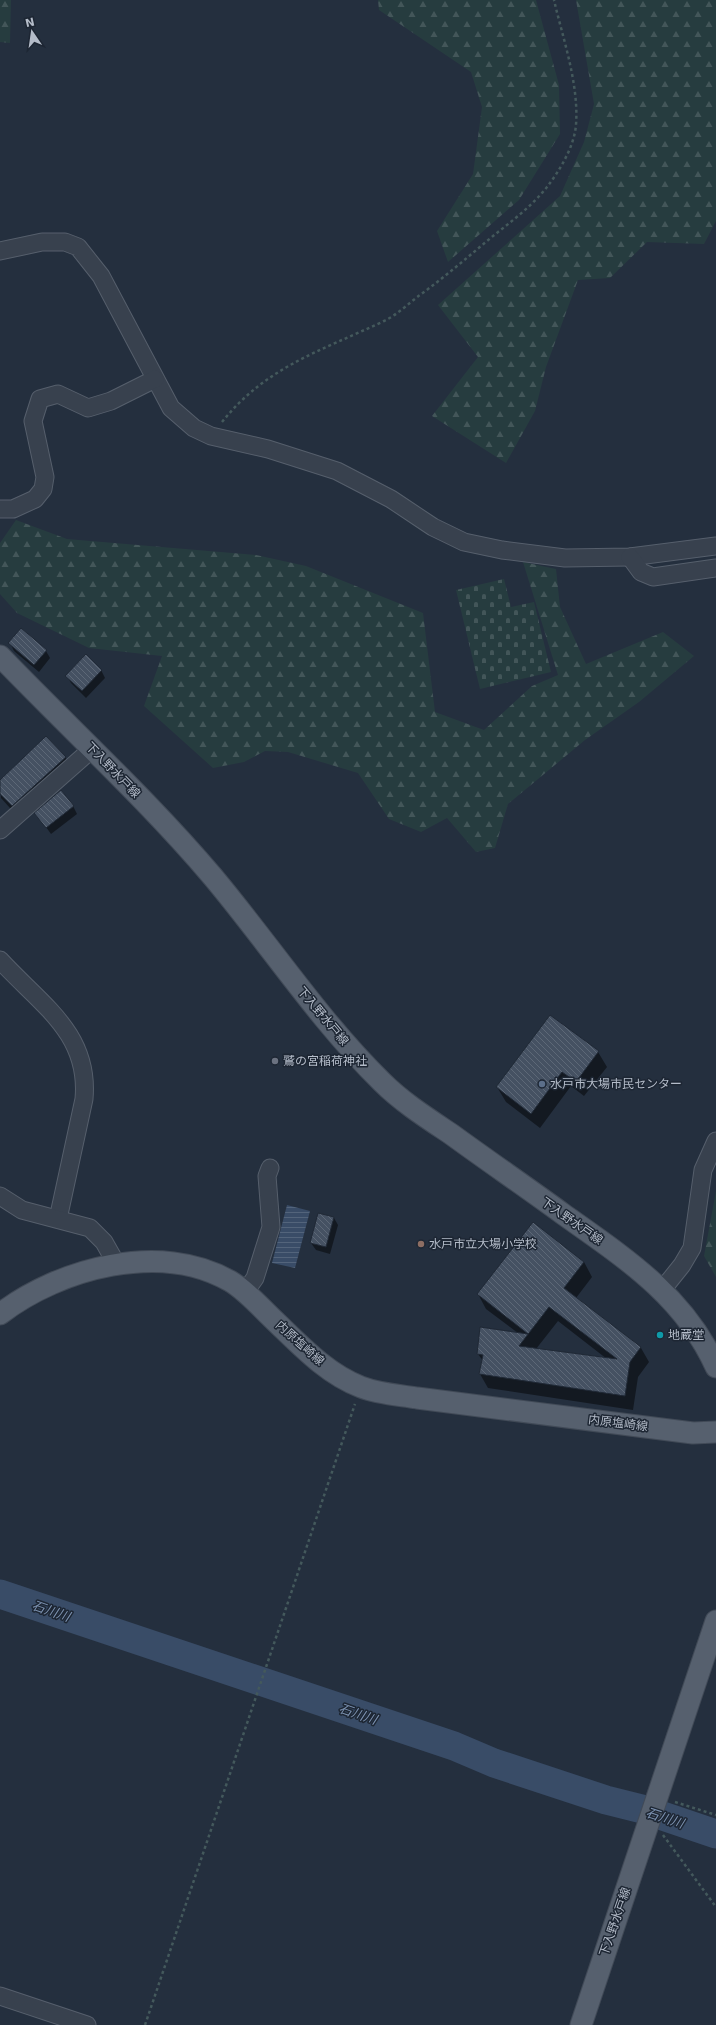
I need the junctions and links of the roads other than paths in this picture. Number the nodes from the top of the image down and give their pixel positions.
1 (0, 251) edge
2 (155, 379) junction
3 (0, 509) edge
4 (716, 546) edge
5 (630, 557) junction
6 (716, 568) edge
7 (0, 656) edge
8 (92, 749) junction
9 (0, 830) edge
10 (0, 960) edge
11 (716, 1141) edge
12 (270, 1168) dead end
13 (0, 1196) edge
14 (58, 1219) junction
15 (117, 1265) junction
16 (662, 1290) junction
17 (245, 1292) junction
18 (0, 1314) edge
19 (716, 1367) edge
20 (716, 1432) edge
21 (716, 1621) edge
22 (0, 1996) edge
23 (87, 2025) edge
24 (581, 2025) edge

1 - 2 street
2 - 3 street
2 - 5 street
4 - 5 street
5 - 6 street
7 - 8 main road, 下入野水戸線
8 - 9 street
8 - 16 main road, 下入野水戸線
10 - 14 street
11 - 16 street
12 - 17 street
13 - 14 street
14 - 15 street
15 - 17 main road, 内原塩崎線
15 - 18 main road, 内原塩崎線
16 - 19 main road, 下入野水戸線
17 - 20 main road, 内原塩崎線
21 - 24 main road, 下入野水戸線
22 - 23 street

